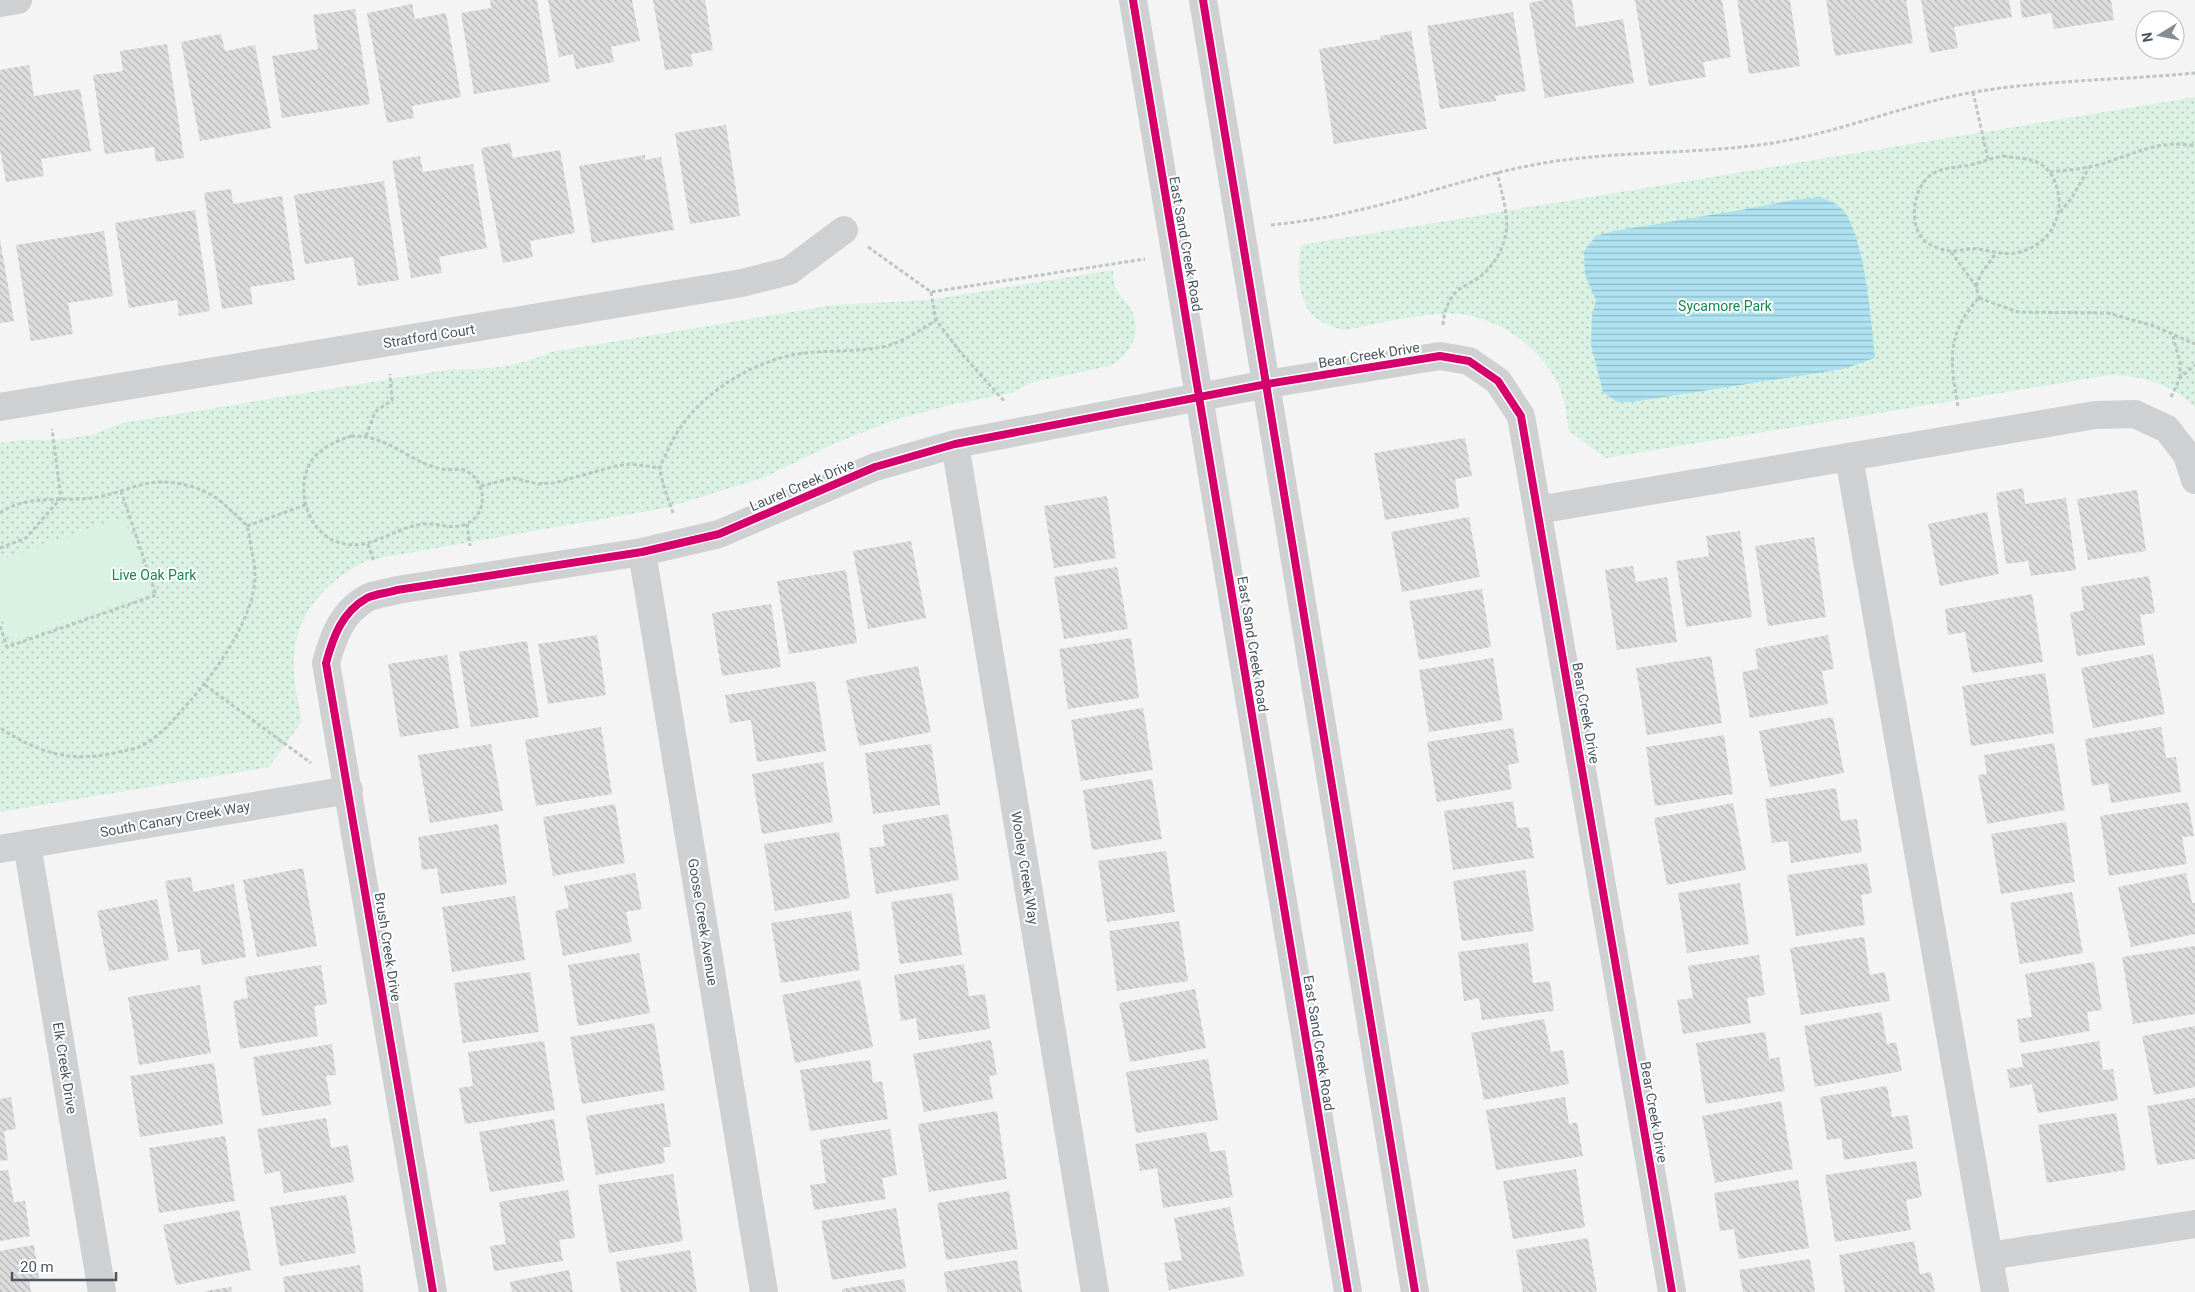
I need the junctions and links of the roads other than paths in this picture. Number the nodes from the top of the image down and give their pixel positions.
1 (18, 0) edge
2 (1133, 0) edge
3 (1203, 0) edge
4 (0, 3) edge
5 (844, 230) road end
6 (1267, 384) junction
7 (1199, 397) junction
8 (0, 407) edge
9 (954, 444) junction
10 (1848, 457) junction
11 (2195, 480) edge
12 (1538, 510) junction
13 (642, 552) junction
14 (350, 611) joint
15 (349, 790) junction
16 (28, 844) junction
17 (0, 849) edge
18 (2195, 1224) edge
19 (1989, 1256) junction
20 (102, 1292) edge
21 (433, 1292) edge
22 (764, 1292) edge
23 (1095, 1292) edge
24 (1348, 1292) edge
25 (1415, 1292) edge
26 (1672, 1292) edge
27 (1996, 1292) edge

1 - 4 street
2 - 7 street, East Sand Creek Road
3 - 6 street
5 - 8 street, Stratford Court
6 - 7 street, Laurel Creek Drive
6 - 12 street, Bear Creek Drive
6 - 25 street
7 - 9 street, Laurel Creek Drive
7 - 24 street, East Sand Creek Road
9 - 13 street, Laurel Creek Drive
9 - 23 street, Wooley Creek Way
10 - 11 street
10 - 12 street
10 - 19 street
12 - 26 street, Bear Creek Drive
13 - 14 street, Laurel Creek Drive
13 - 22 street, Goose Creek Avenue
14 - 15 street, Brush Creek Drive
15 - 16 street, South Canary Creek Way
15 - 21 street, Brush Creek Drive
16 - 17 street, South Canary Creek Way
16 - 20 street, Elk Creek Drive
18 - 19 street
19 - 27 street

